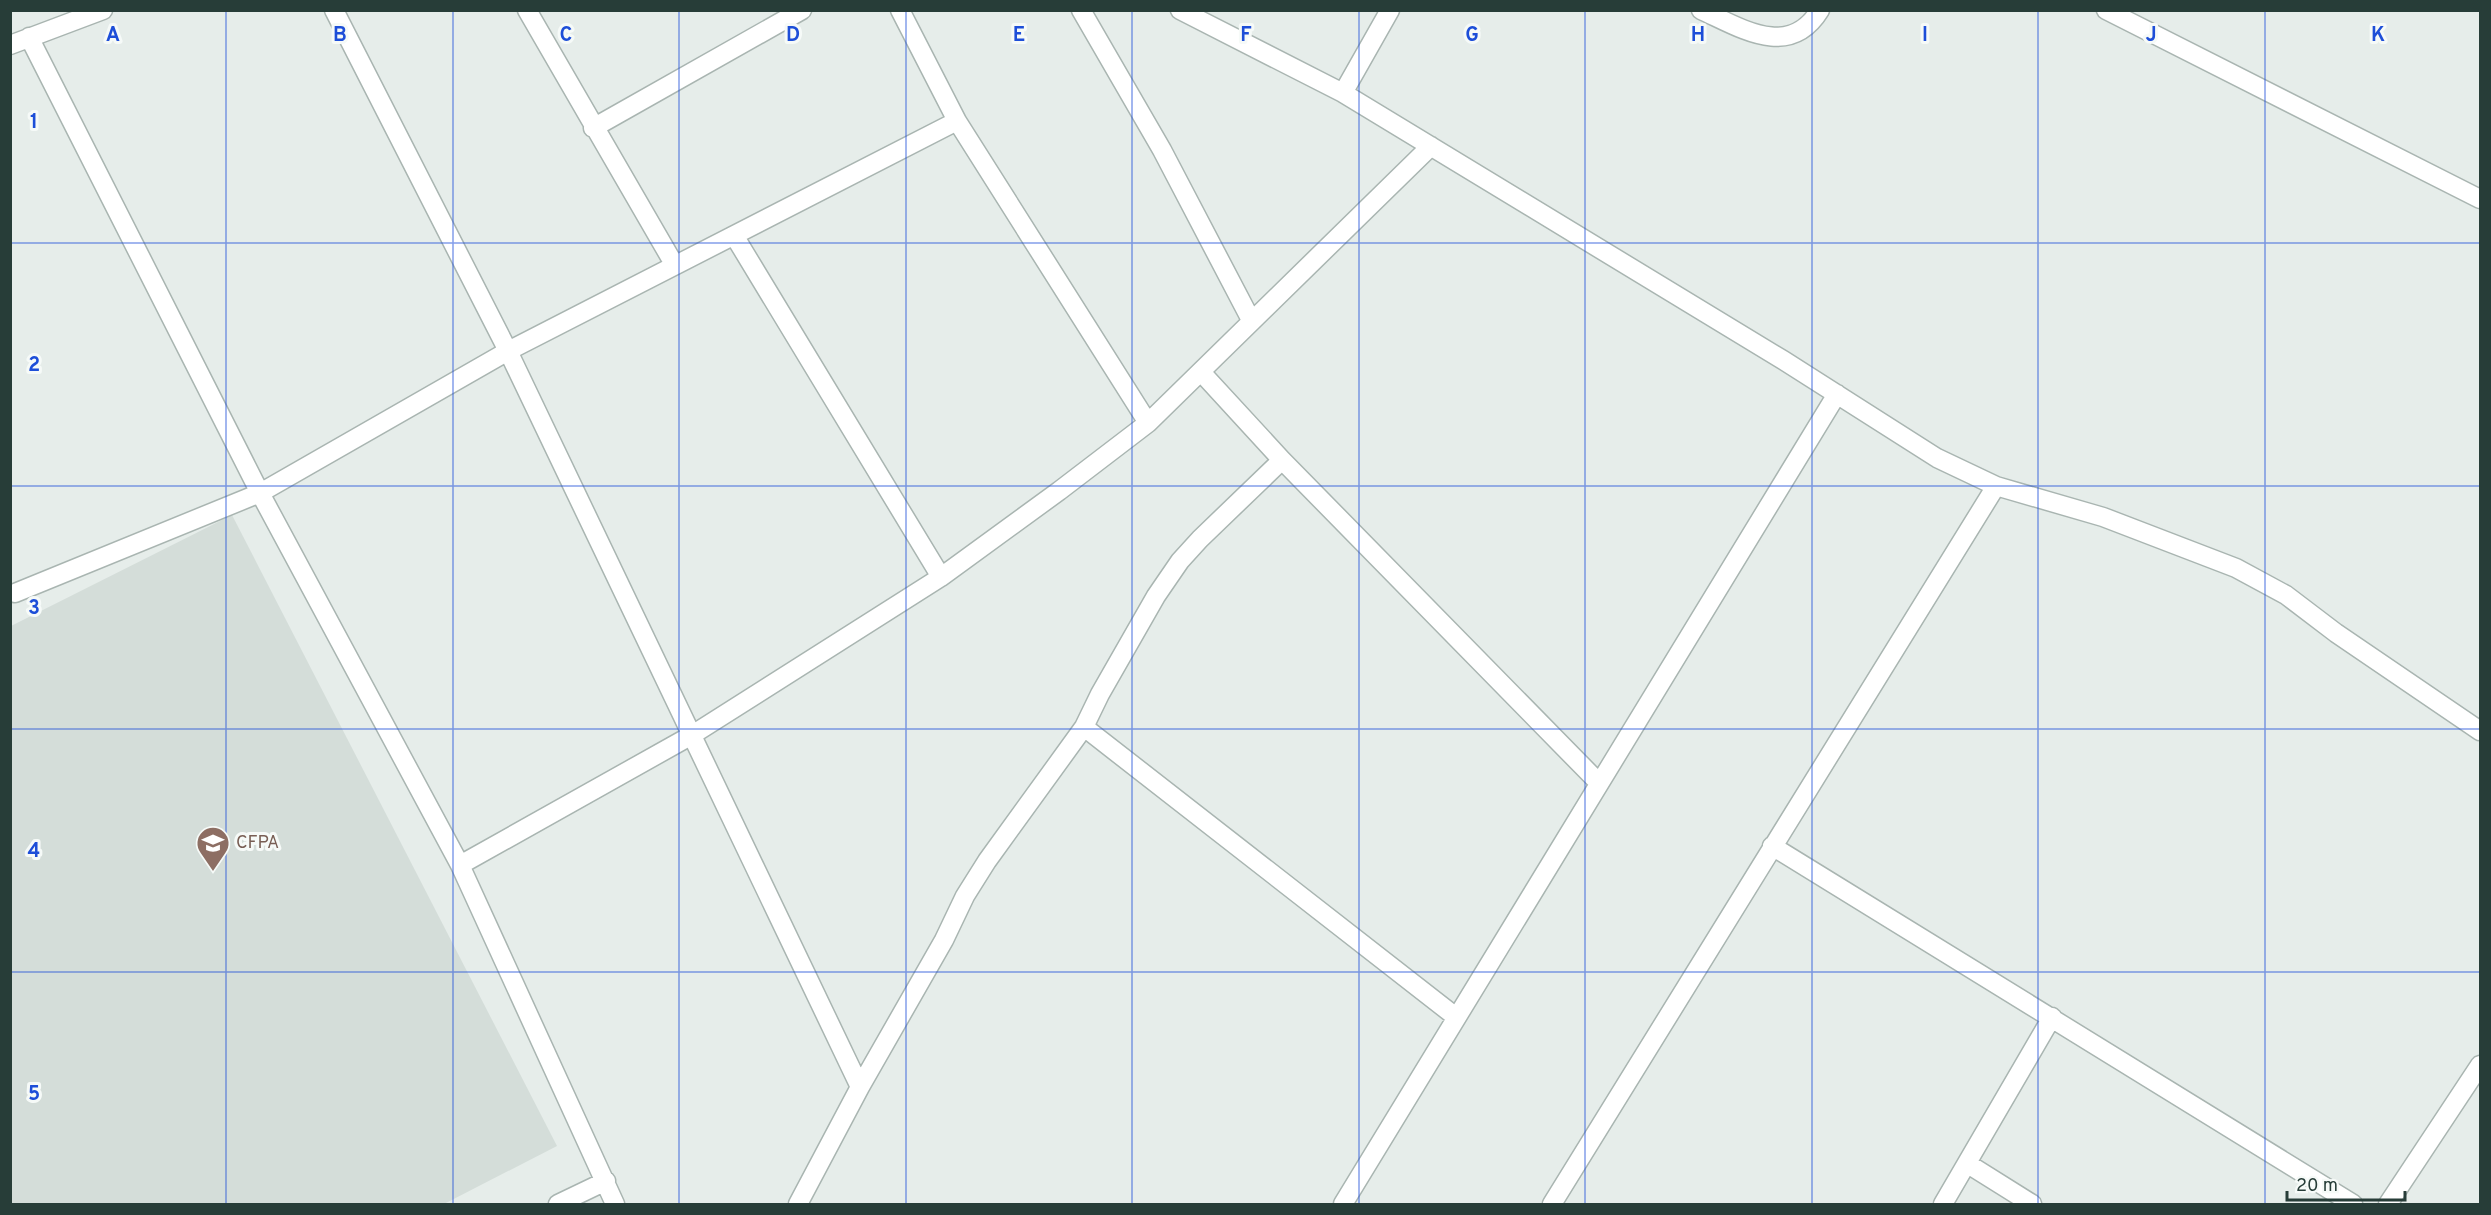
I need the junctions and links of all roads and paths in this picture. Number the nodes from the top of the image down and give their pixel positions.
1 (103, 10) edge
2 (334, 10) edge
3 (527, 10) edge
4 (802, 10) edge
5 (900, 10) edge
6 (1081, 10) edge
7 (1180, 10) edge
8 (1390, 10) edge
9 (1701, 10) edge
10 (1820, 10) edge
11 (2106, 10) edge
12 (28, 37) junction
13 (10, 45) edge
14 (1343, 93) junction
15 (957, 121) junction
16 (593, 128) junction
17 (1431, 146) junction
18 (2481, 199) edge
19 (735, 237) junction
20 (674, 264) junction
21 (1251, 320) junction
22 (508, 351) junction
23 (1202, 372) junction
24 (1837, 394) junction
25 (1148, 423) junction
26 (1282, 460) junction
27 (1996, 486) junction
28 (260, 493) junction
29 (941, 577) junction
30 (15, 593) dead end
31 (1084, 727) junction
32 (2481, 731) edge
33 (692, 735) junction
34 (1599, 783) junction
35 (1772, 846) junction
36 (460, 865) junction
37 (1456, 1017) junction
38 (2052, 1017) junction
39 (2481, 1065) edge
40 (860, 1087) junction
41 (1968, 1164) junction
42 (606, 1181) junction
43 (558, 1204) edge
44 (615, 1204) edge
45 (798, 1204) edge
46 (1343, 1204) edge
47 (1552, 1204) edge
48 (1943, 1204) edge
49 (2032, 1204) edge
50 (2353, 1204) edge
51 (2388, 1204) edge

1 - 12 street
2 - 22 street
3 - 16 street
4 - 16 street
5 - 15 street
6 - 21 street
7 - 14 street
8 - 14 street
9 - 10 street
11 - 18 street
12 - 13 street
12 - 28 street
14 - 17 street
15 - 19 street
15 - 25 street
16 - 20 street
17 - 21 street
17 - 24 street
19 - 20 street
19 - 29 street
20 - 22 street
21 - 23 street
22 - 28 street
22 - 33 street
23 - 25 street
23 - 26 street
24 - 27 street
24 - 34 street
25 - 29 street
26 - 31 street
26 - 34 street
27 - 32 street
27 - 35 street
28 - 30 street
28 - 36 street
29 - 33 street
31 - 37 street
31 - 40 street
33 - 36 street
33 - 40 street
34 - 37 street
35 - 38 street
35 - 47 street
36 - 42 street
37 - 46 street
38 - 41 street
38 - 50 street
39 - 51 street
40 - 45 street
41 - 48 street
41 - 49 street
42 - 43 street
42 - 44 street

